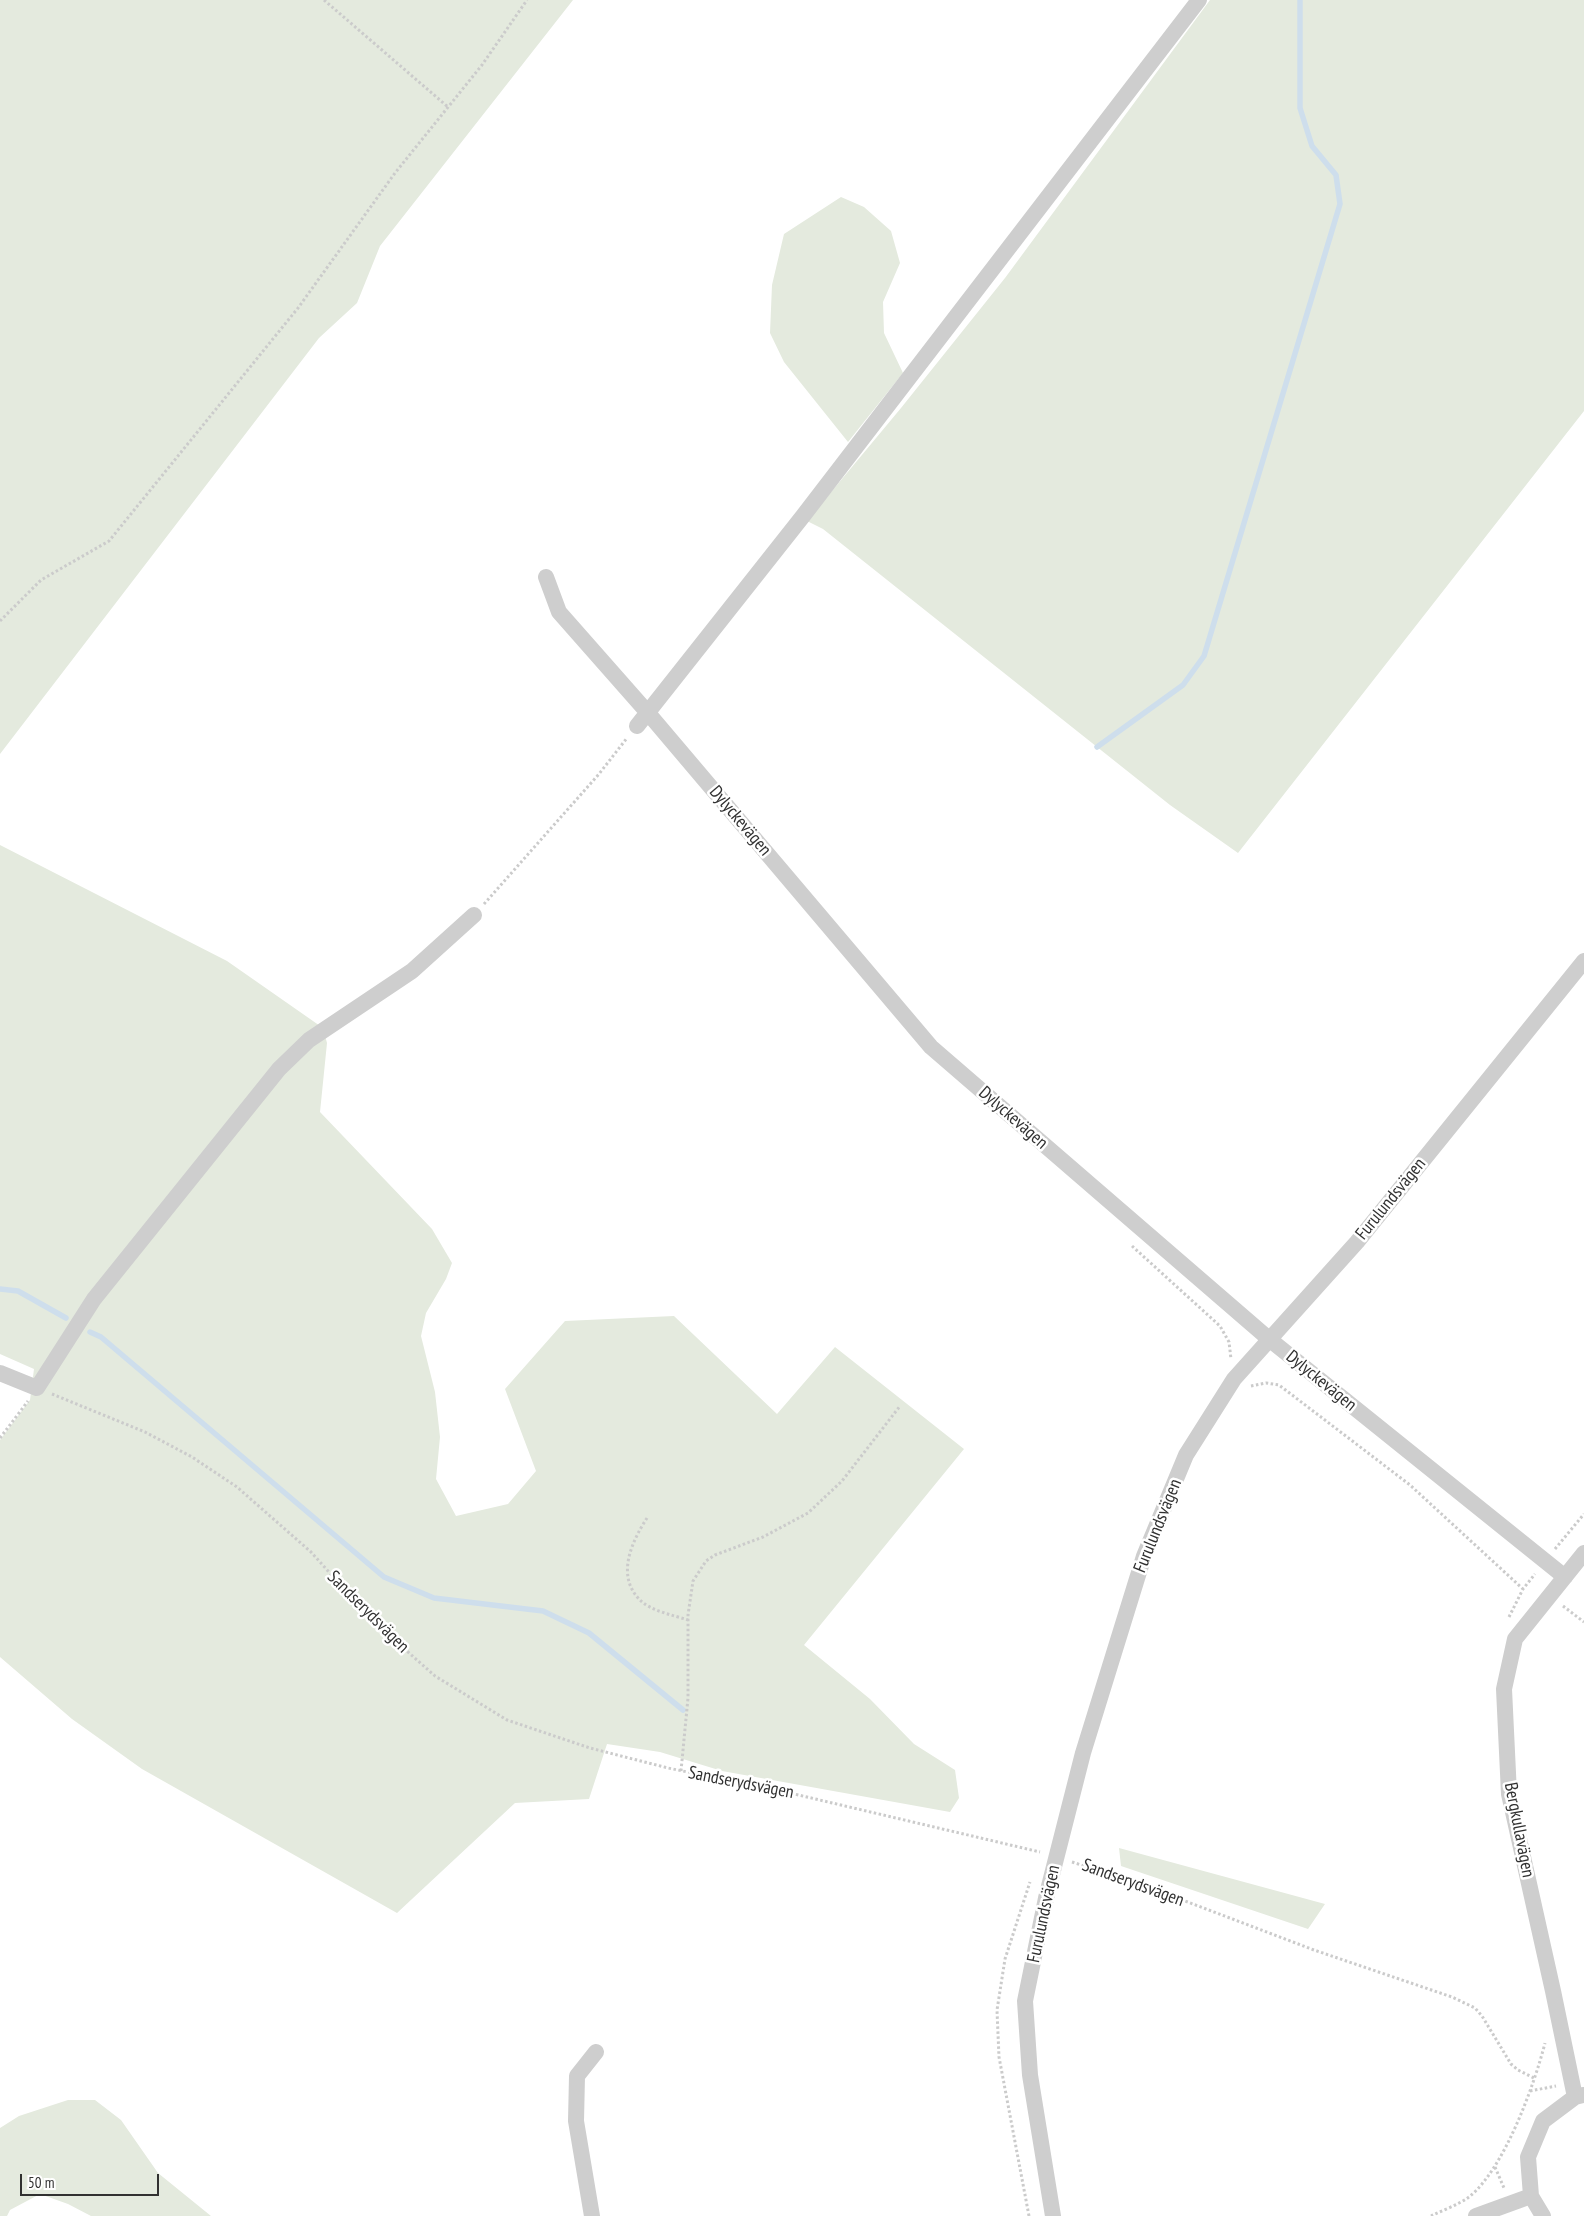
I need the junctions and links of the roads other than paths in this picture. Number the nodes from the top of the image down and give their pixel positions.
1 (1199, 0) edge
2 (546, 577) dead end
3 (648, 713) junction
4 (637, 726) road end
5 (474, 915) road end
6 (1584, 961) edge
7 (1269, 1339) junction
8 (0, 1373) edge
9 (1584, 1553) edge
10 (1565, 1577) junction
11 (596, 2052) dead end
12 (1579, 2096) edge
13 (1531, 2196) junction
14 (592, 2216) edge
15 (1053, 2216) edge
16 (1476, 2216) edge
17 (1544, 2216) edge

1 - 3 street
2 - 3 street, Dylyckevägen
3 - 4 street
3 - 7 street, Dylyckevägen
5 - 8 street
6 - 7 street, Furulundsvägen
7 - 10 street, Dylyckevägen
7 - 15 street, Furulundsvägen
9 - 10 street, Bergkullavägen
10 - 12 street, Bergkullavägen
11 - 14 street
12 - 13 street
13 - 16 street
13 - 17 street

